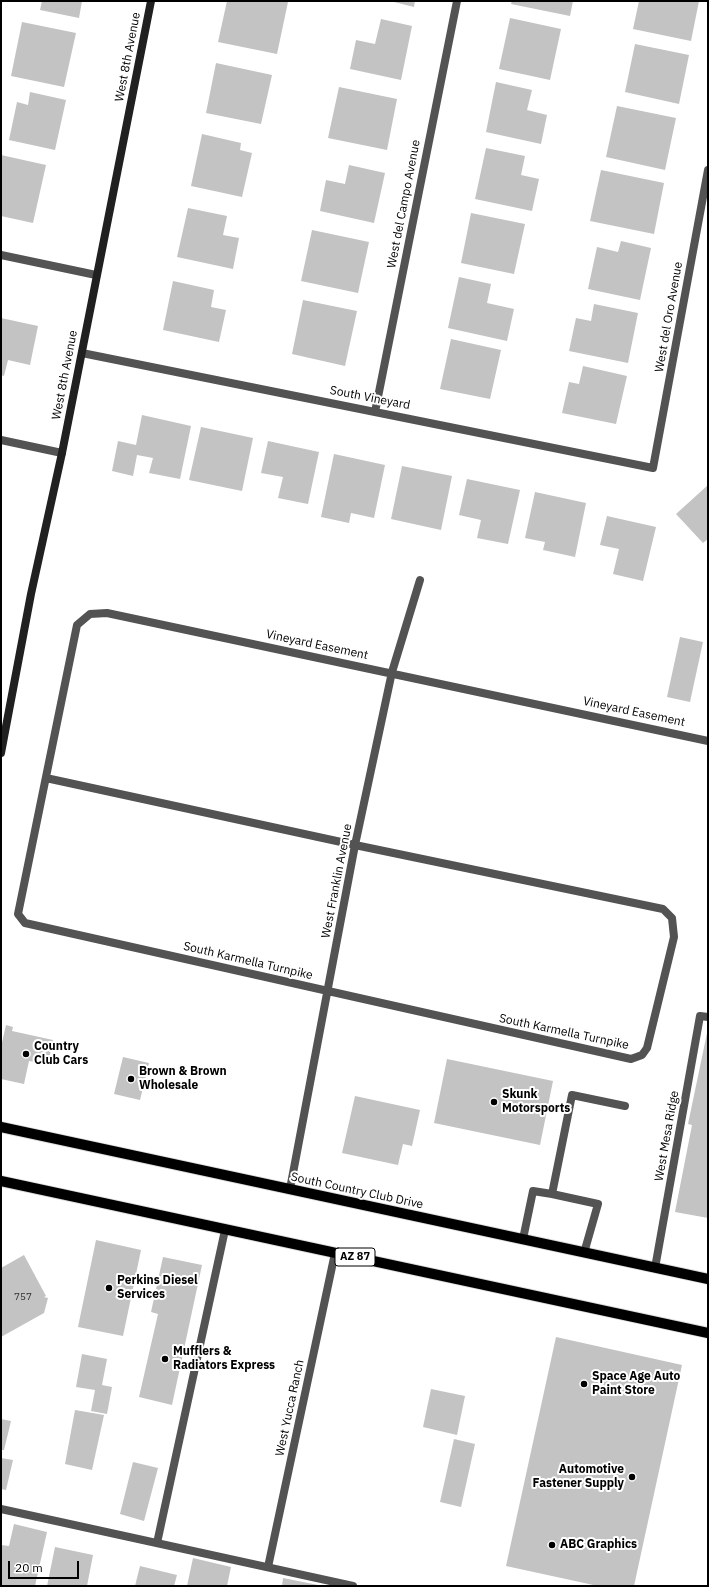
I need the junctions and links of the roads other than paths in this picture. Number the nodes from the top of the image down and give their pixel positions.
1 (151, 1) edge
2 (456, 1) edge
3 (708, 170) edge
4 (1, 255) edge
5 (96, 275) junction
6 (82, 353) junction
7 (375, 412) junction
8 (1, 440) edge
9 (62, 453) junction
10 (653, 468) joint
11 (420, 580) dead end
12 (392, 672) junction
13 (708, 741) edge
14 (1, 753) edge
15 (46, 778) junction
16 (355, 845) junction
17 (327, 991) junction
18 (708, 1017) edge
19 (625, 1106) dead end
20 (1, 1127) edge
21 (1, 1181) edge
22 (290, 1189) junction
23 (552, 1194) junction
24 (225, 1230) junction
25 (523, 1239) junction
26 (335, 1253) junction
27 (584, 1253) junction
28 (655, 1268) junction
29 (708, 1279) edge
30 (708, 1333) edge
31 (1, 1509) edge
32 (157, 1543) junction
33 (268, 1567) junction
34 (353, 1586) edge

1 - 5 street, West 8th Avenue
2 - 7 street, West del Campo Avenue
3 - 10 street, West del Oro Avenue
4 - 5 street
5 - 6 street, West 8th Avenue
6 - 7 street, South Vineyard
6 - 9 street, West 8th Avenue
7 - 10 street, South Vineyard
8 - 9 street
9 - 14 street, West 8th Avenue
11 - 12 street, West Franklin Avenue
12 - 13 street, Vineyard Easement
12 - 15 street, Vineyard Easement
12 - 16 street, West Franklin Avenue
15 - 16 street, South Karmella Turnpike
15 - 17 street, South Karmella Turnpike
16 - 17 street, West Franklin Avenue
16 - 17 street, South Karmella Turnpike
17 - 22 street, West Franklin Avenue
18 - 28 street, West Mesa Ridge
19 - 23 street
20 - 22 main road, South Country Club Drive
21 - 24 main road, AZ 87
22 - 25 main road, South Country Club Drive
23 - 25 street
23 - 27 street
24 - 26 main road, AZ 87
24 - 32 street
25 - 27 main road, South Country Club Drive
26 - 30 main road, AZ 87
26 - 33 street, West Yucca Ranch
27 - 28 main road, South Country Club Drive
28 - 29 main road, South Country Club Drive
31 - 32 street
32 - 33 street
33 - 34 street

